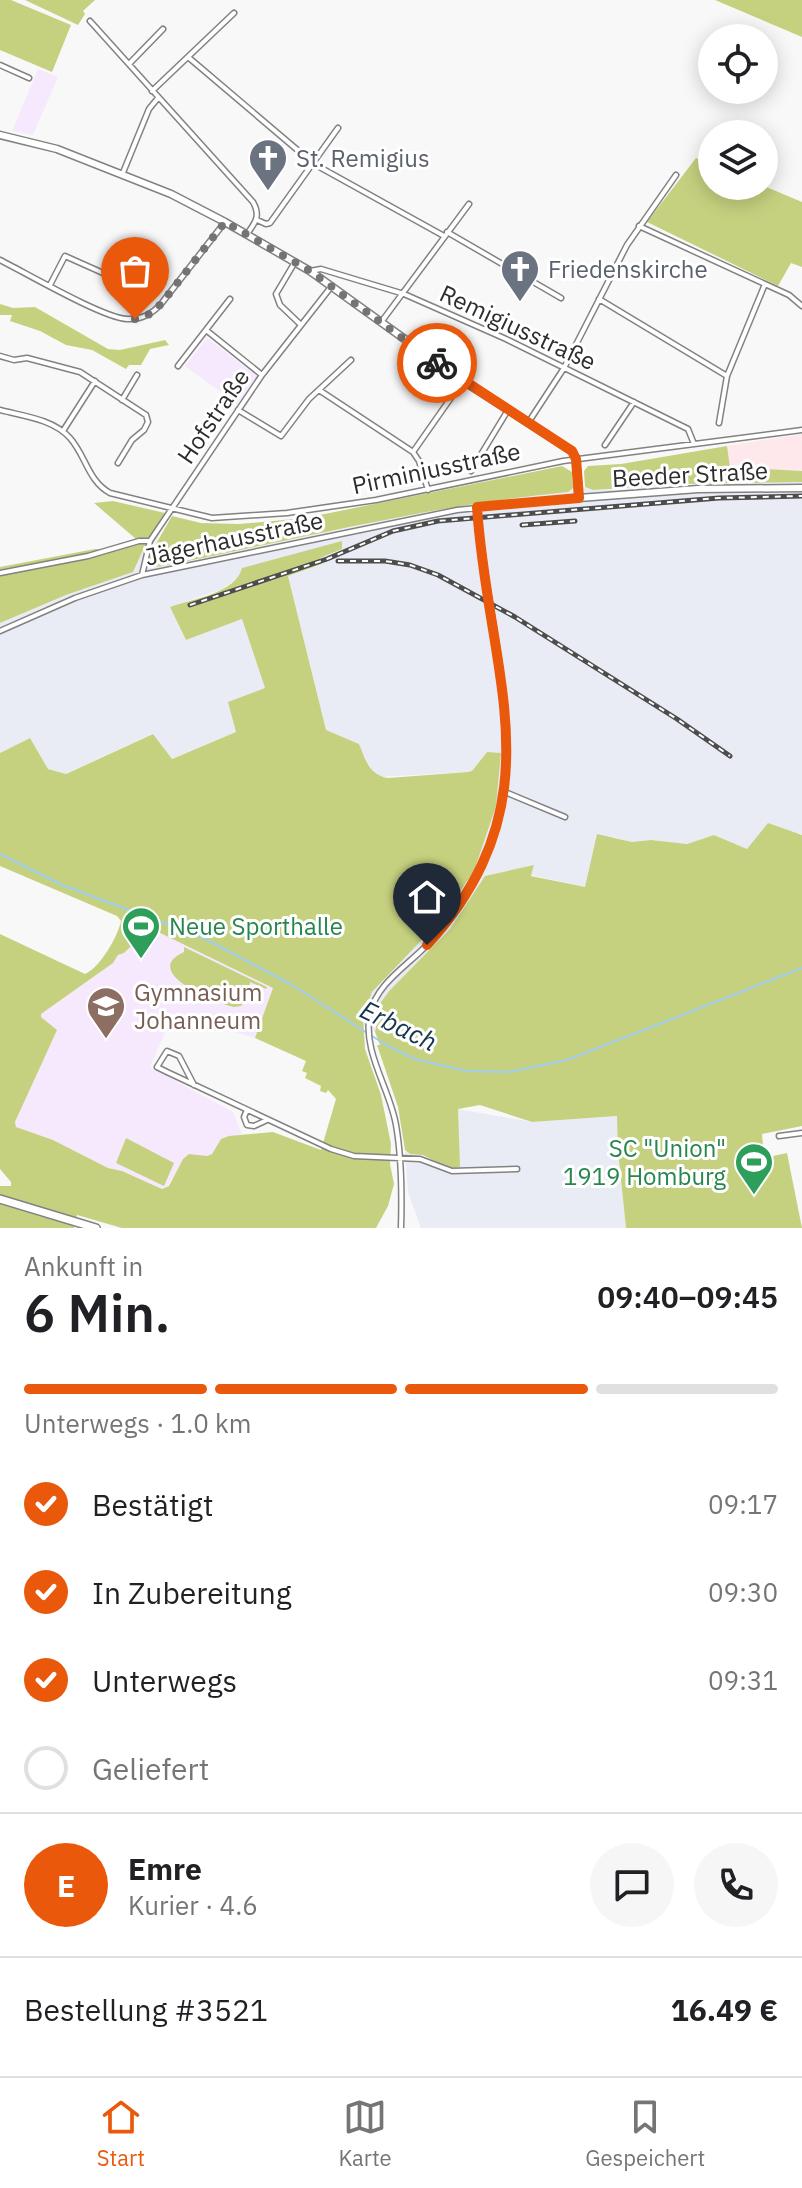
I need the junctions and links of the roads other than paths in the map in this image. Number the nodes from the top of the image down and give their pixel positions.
1 (234, 13) dead end
2 (90, 21) dead end
3 (163, 29) dead end
4 (188, 57) junction
5 (129, 64) junction
6 (0, 65) edge
7 (29, 78) dead end
8 (152, 91) junction
9 (158, 98) junction
10 (338, 128) dead end
11 (0, 135) edge
12 (314, 164) junction
13 (122, 175) junction
14 (676, 175) dead end
15 (469, 204) dead end
16 (257, 220) junction
17 (225, 222) junction
18 (639, 226) junction
19 (247, 234) junction
20 (445, 234) junction
21 (0, 260) edge
22 (295, 262) junction
23 (310, 271) junction
24 (121, 281) dead end
25 (765, 284) junction
26 (50, 285) junction
27 (331, 287) junction
28 (404, 294) junction
29 (561, 298) dead end
30 (230, 299) dead end
31 (599, 299) junction
32 (802, 306) edge
33 (381, 323) junction
34 (300, 324) junction
35 (206, 330) junction
36 (0, 356) edge
37 (351, 360) dead end
38 (178, 366) dead end
39 (564, 368) junction
40 (137, 375) dead end
41 (262, 375) junction
42 (727, 376) junction
43 (95, 381) junction
44 (463, 381) junction
45 (319, 390) junction
46 (122, 400) junction
47 (634, 402) junction
48 (0, 410) edge
49 (238, 410) junction
50 (508, 410) junction
51 (528, 423) junction
52 (719, 423) dead end
53 (802, 430) edge
54 (63, 431) junction
55 (605, 445) dead end
56 (694, 445) junction
57 (413, 452) junction
58 (576, 459) junction
59 (118, 463) dead end
60 (471, 471) dead end
61 (802, 488) edge
62 (428, 490) junction
63 (579, 498) junction
64 (477, 507) junction
65 (172, 509) junction
66 (150, 541) junction
67 (0, 573) edge
68 (142, 575) junction
69 (0, 631) edge
70 (505, 792) junction
71 (565, 817) dead end
72 (194, 1085) junction
73 (247, 1110) junction
74 (268, 1120) junction
75 (802, 1133) edge
76 (779, 1136) dead end
77 (400, 1158) junction
78 (517, 1169) dead end
79 (0, 1199) edge
80 (96, 1228) edge
81 (401, 1228) edge

1 - 4 street
2 - 5 street
3 - 5 street
4 - 8 street
4 - 12 street
5 - 8 street
6 - 7 street
8 - 9 street
9 - 13 street
9 - 16 street
10 - 12 street
11 - 13 street
12 - 16 street
12 - 20 street
13 - 17 street
14 - 18 street
15 - 20 street
16 - 19 street
17 - 19 street
17 - 26 street
18 - 25 street
18 - 31 street
19 - 22 street
20 - 28 street
20 - 29 street
21 - 26 street
22 - 23 street
22 - 34 street
23 - 27 street
23 - 28 street, Remigiusstraße
24 - 26 street
25 - 32 street
25 - 42 street
27 - 33 street
27 - 34 street, Hofstraße
28 - 33 street
28 - 39 street, Remigiusstraße
30 - 35 street
31 - 39 street
31 - 42 street
33 - 44 street
34 - 41 street, Hofstraße
35 - 38 street
35 - 41 street
36 - 43 street
37 - 45 street
39 - 47 street, Remigiusstraße
39 - 51 street
40 - 46 street
41 - 49 street, Hofstraße
42 - 52 street
43 - 46 street
43 - 54 street
44 - 50 street
44 - 57 street
45 - 49 street
45 - 57 street
46 - 59 street
47 - 55 street
47 - 56 street, Remigiusstraße
48 - 54 street
49 - 65 street, Hofstraße
50 - 51 street
50 - 60 street
51 - 58 street
53 - 56 street, Pirminiusstraße
54 - 65 street, Pirminiusstraße
56 - 58 street, Pirminiusstraße
57 - 62 street
58 - 62 street, Pirminiusstraße
58 - 63 street
61 - 63 street, Beeder Straße
62 - 65 street, Pirminiusstraße
63 - 64 street, Jägerhausstraße
64 - 68 street, Jägerhausstraße
64 - 70 street
65 - 66 street, Hofstraße
66 - 67 street
66 - 68 street, Hofstraße
68 - 69 street, Jägerhausstraße
70 - 71 street
70 - 77 street
72 - 72 street
72 - 73 street
73 - 74 street
73 - 74 street
74 - 77 street
75 - 76 street
77 - 78 street
77 - 81 street
79 - 80 main road

